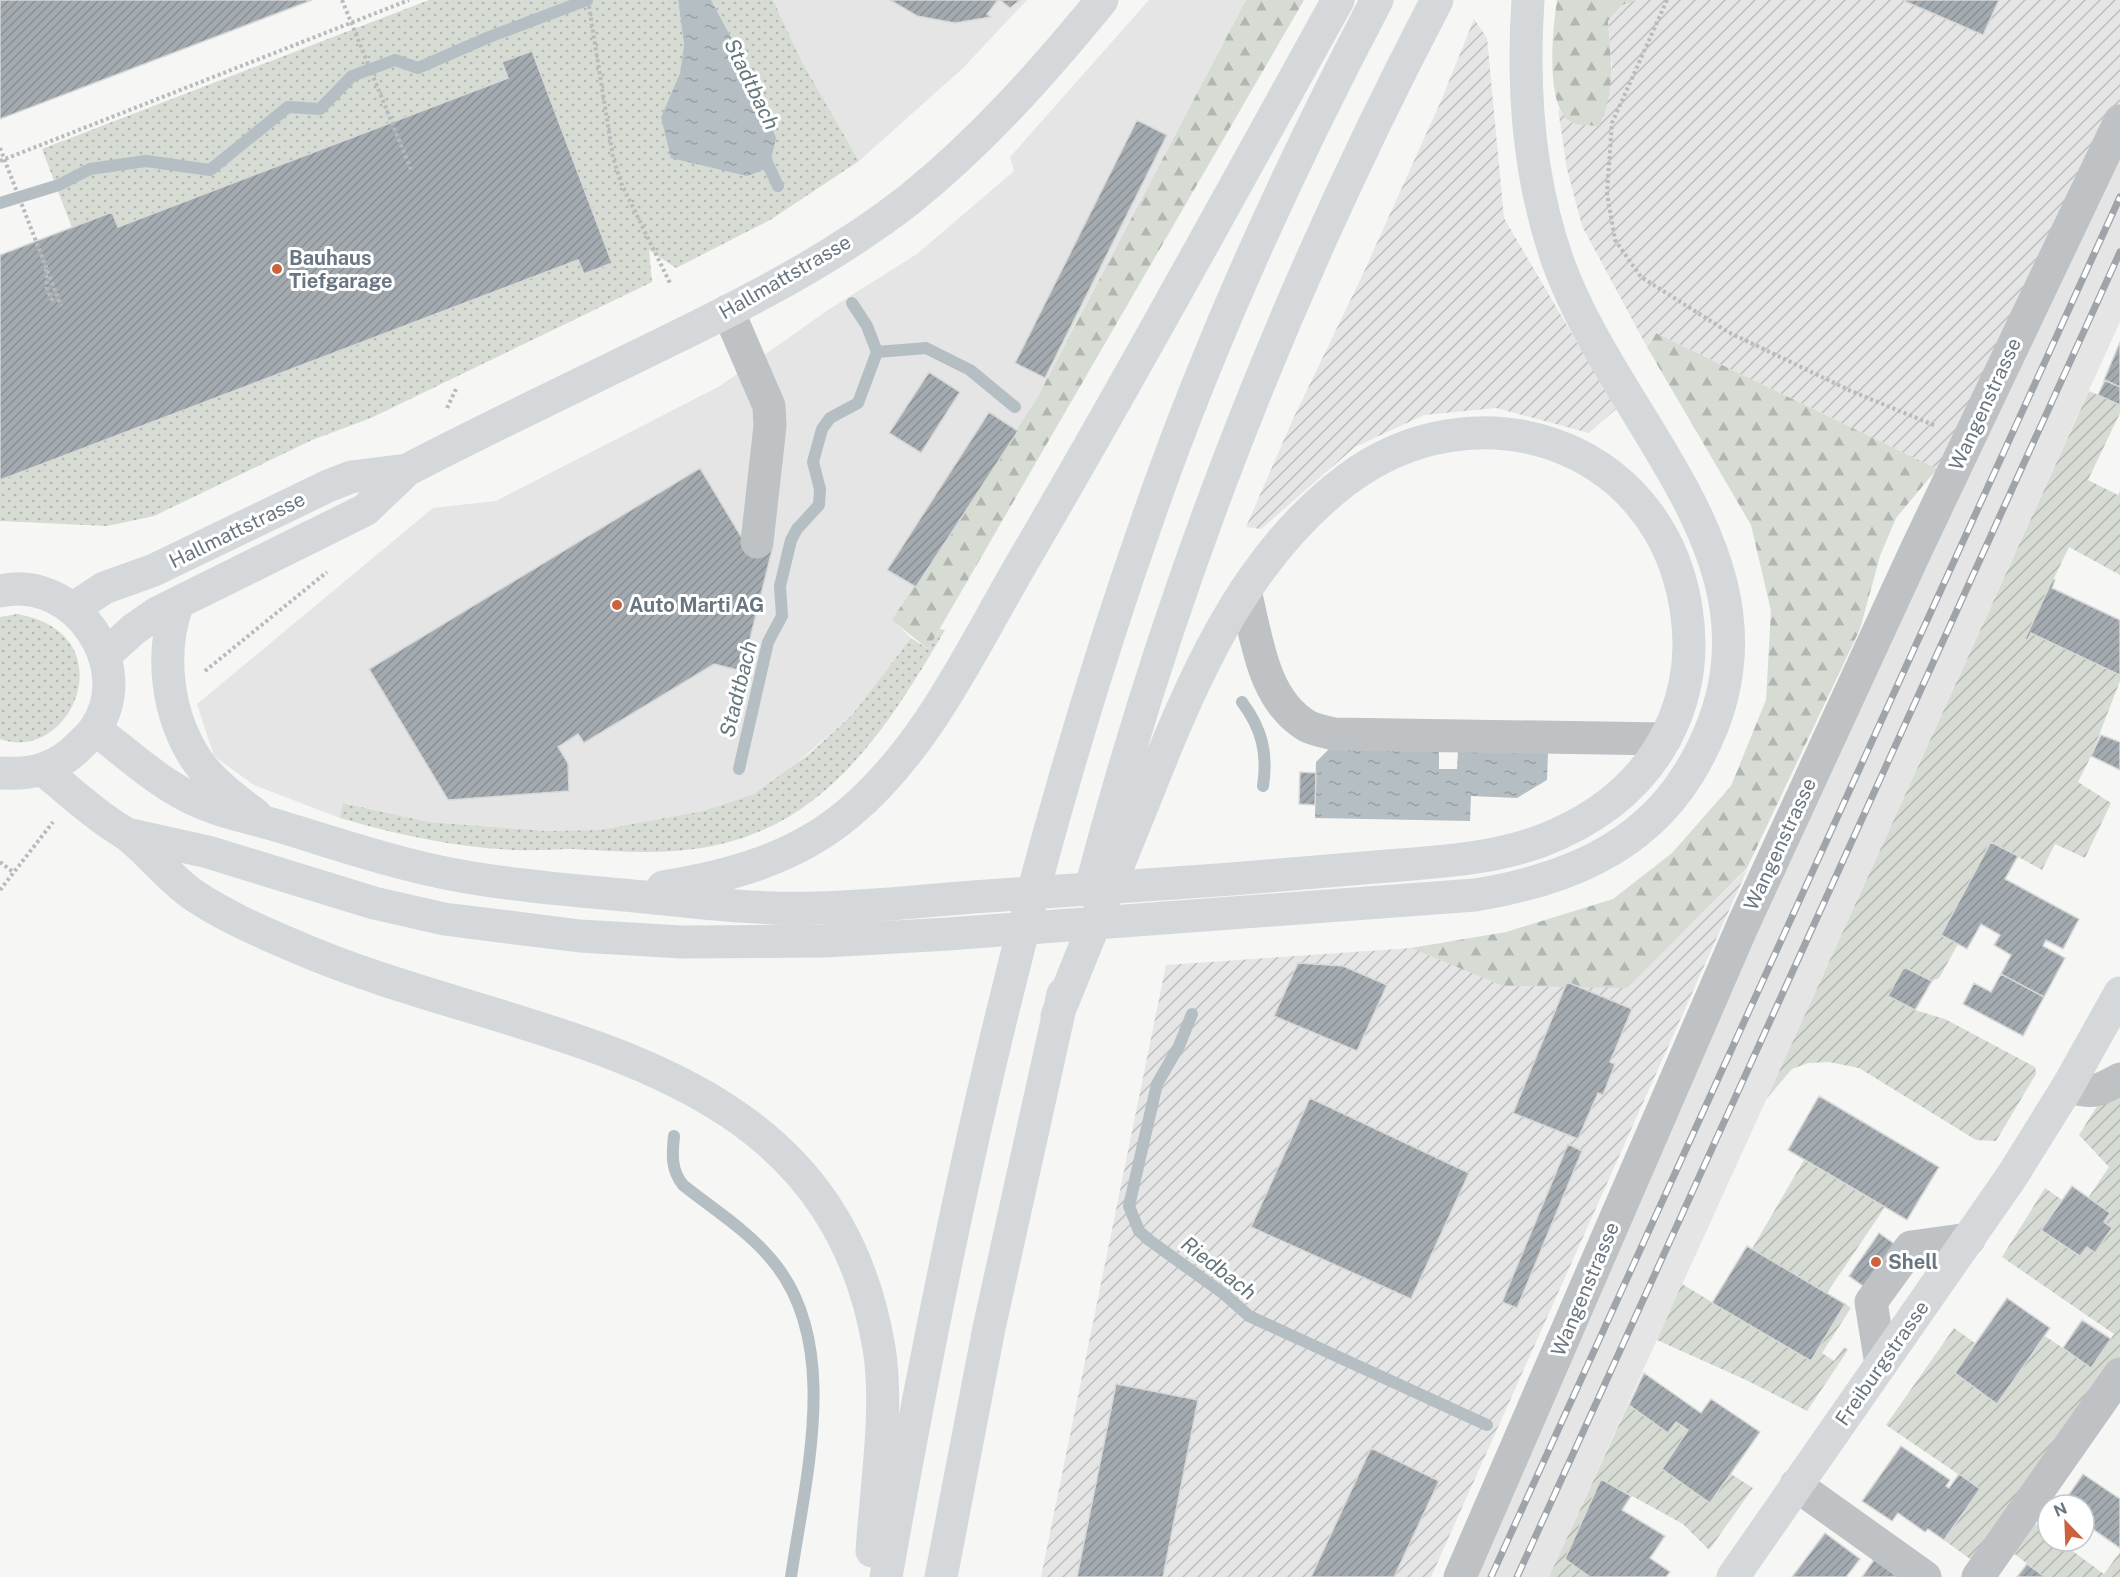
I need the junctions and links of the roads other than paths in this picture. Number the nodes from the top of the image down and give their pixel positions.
1 (1102, 0) edge
2 (1338, 0) edge
3 (1377, 0) edge
4 (1437, 0) edge
5 (1528, 0) edge
6 (2120, 121) edge
7 (728, 311) junction
8 (407, 470) junction
9 (757, 542) dead end
10 (0, 591) edge
11 (1245, 591) junction
12 (178, 603) junction
13 (74, 608) junction
14 (104, 656) junction
15 (95, 729) junction
16 (1665, 740) junction
17 (43, 770) junction
18 (0, 773) edge
19 (267, 823) junction
20 (127, 834) junction
21 (581, 891) junction
22 (2120, 993) edge
23 (1057, 1016) junction
24 (2120, 1079) edge
25 (2068, 1086) junction
26 (1969, 1239) junction
27 (1881, 1364) junction
28 (2120, 1374) edge
29 (1796, 1485) junction
30 (871, 1577) edge
31 (886, 1577) edge
32 (941, 1577) edge
33 (1460, 1577) edge
34 (1733, 1577) edge
35 (1925, 1577) edge
36 (1978, 1577) edge

1 - 7 main road, Hallmattstrasse
2 - 21 main road
3 - 31 main road
4 - 23 main road
5 - 20 main road
6 - 33 lane, Wangenstrasse
7 - 8 main road, Hallmattstrasse
7 - 9 lane
8 - 12 main road, Hallmattstrasse
8 - 13 main road, Hallmattstrasse
10 - 13 main road
11 - 16 lane
11 - 16 main road
11 - 23 main road
12 - 14 main road, Hallmattstrasse
12 - 19 main road
13 - 14 main road
14 - 15 main road
15 - 17 main road
15 - 19 main road
16 - 21 main road
17 - 18 main road
17 - 20 main road
19 - 21 main road
20 - 30 main road
22 - 25 main road, Freiburgstrasse
23 - 32 main road
24 - 25 lane
25 - 26 main road, Freiburgstrasse
26 - 27 main road, Freiburgstrasse
26 - 27 lane
27 - 29 main road, Freiburgstrasse
28 - 36 lane
29 - 34 main road, Freiburgstrasse
29 - 35 lane

